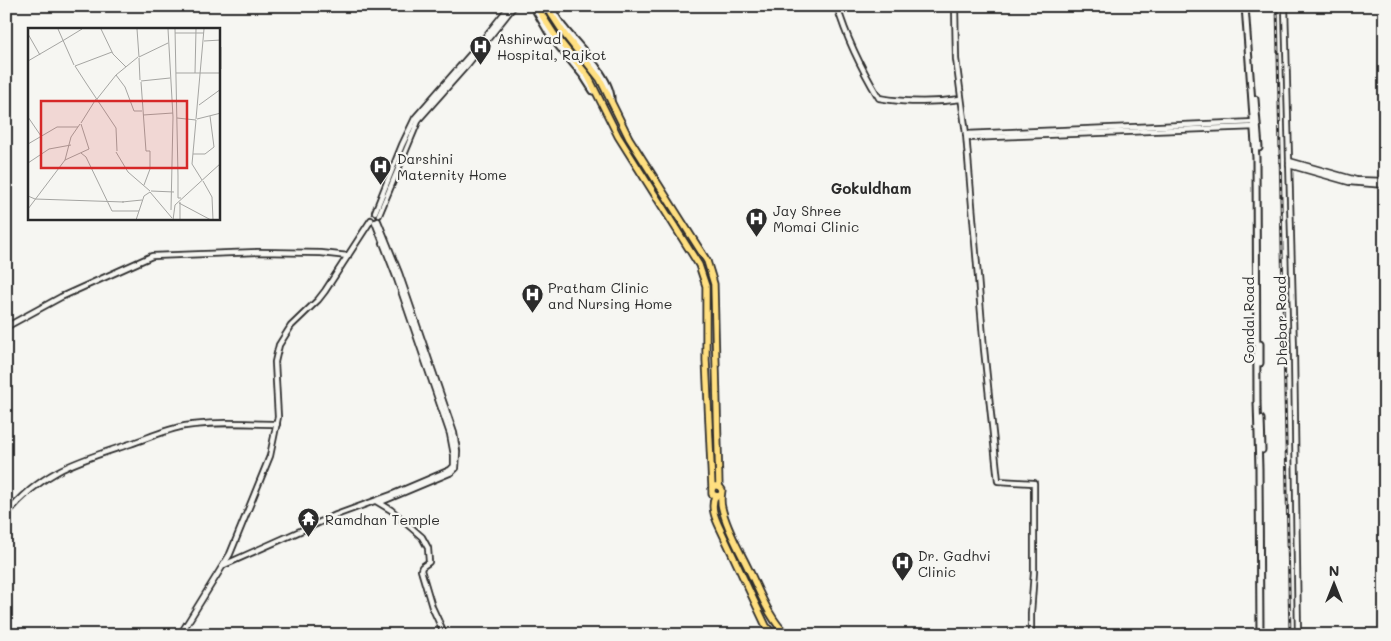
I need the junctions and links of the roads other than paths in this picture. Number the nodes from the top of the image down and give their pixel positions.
1 (510, 6) edge
2 (514, 6) edge
3 (534, 6) edge
4 (546, 6) edge
5 (550, 6) edge
6 (837, 6) edge
7 (955, 6) edge
8 (1246, 6) edge
9 (1285, 6) edge
10 (962, 99) junction
11 (611, 102) junction
12 (604, 107) junction
13 (1255, 125) junction
14 (967, 136) junction
15 (1289, 163) junction
16 (1385, 181) edge
17 (1385, 184) edge
18 (377, 213) junction
19 (374, 221) junction
20 (681, 221) junction
21 (674, 225) junction
22 (689, 233) junction
23 (679, 234) junction
24 (348, 256) junction
25 (6, 328) edge
26 (277, 424) junction
27 (716, 487) junction
28 (717, 496) junction
29 (378, 502) junction
30 (6, 515) edge
31 (224, 565) junction
32 (180, 635) edge
33 (445, 635) edge
34 (774, 635) edge
35 (787, 635) edge
36 (1031, 635) edge
37 (1262, 635) edge
38 (1298, 635) edge

1 - 18 street
2 - 18 street
3 - 12 highway
3 - 12 main road
4 - 11 highway
5 - 11 main road
6 - 10 street
7 - 10 street
8 - 13 main road, Gondal Road
9 - 15 street, Dhebar Road
10 - 14 street
11 - 20 highway
12 - 21 highway
13 - 14 street
13 - 37 main road, Gondal Road
13 - 37 main road, Gondal Road
14 - 36 street
15 - 16 street
15 - 17 street
15 - 38 street, Dhebar Road
18 - 19 street
18 - 19 street
19 - 24 street
19 - 29 street
20 - 21 highway
20 - 22 highway
21 - 23 highway
22 - 23 highway
22 - 27 highway
23 - 27 highway
24 - 25 street
24 - 26 street
26 - 30 street
26 - 31 street
27 - 28 highway
27 - 28 highway
28 - 34 highway
28 - 35 highway
29 - 31 street
29 - 33 street
31 - 32 street

